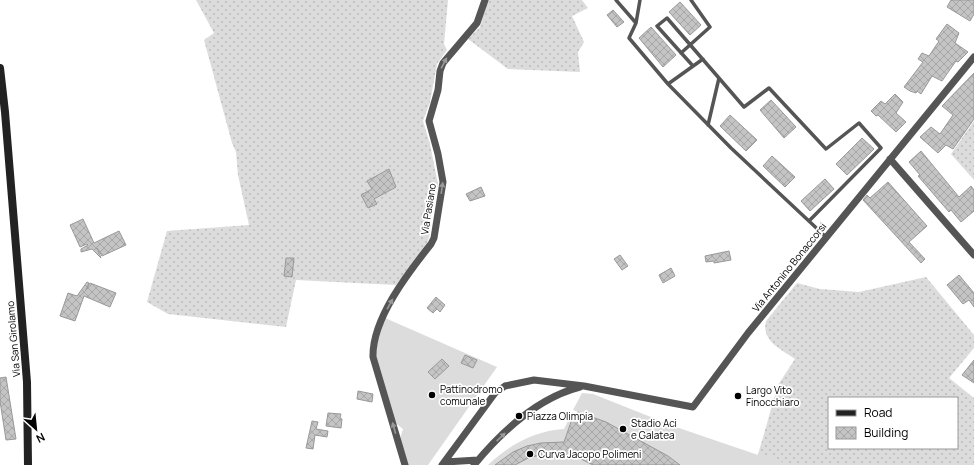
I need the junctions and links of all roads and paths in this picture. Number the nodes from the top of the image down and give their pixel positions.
1 (485, 0) edge
2 (616, 0) edge
3 (640, 0) edge
4 (691, 0) edge
5 (636, 23) junction
6 (690, 45) junction
7 (681, 53) junction
8 (974, 57) edge
9 (703, 59) junction
10 (693, 66) junction
11 (0, 68) edge
12 (719, 78) junction
13 (668, 84) junction
14 (708, 125) junction
15 (890, 158) junction
16 (809, 221) junction
17 (826, 237) junction
18 (974, 255) edge
19 (584, 386) junction
20 (476, 462) edge
21 (444, 463) edge
22 (28, 465) edge
23 (405, 465) edge

23 -> 1 street, Via Pasiano
2 - 5 lane
3 - 5 lane
4 - 6 lane
5 - 13 lane
6 - 7 lane
6 - 7 lane
6 - 9 lane
7 - 10 lane
8 - 15 street, Via Antonino Bonaccorsi
9 - 10 lane
9 - 12 lane
10 - 13 lane
11 - 22 street, Via San Girolamo
12 - 14 lane
12 - 16 lane
13 - 14 lane
14 - 16 lane
15 - 17 street, Via Antonino Bonaccorsi
15 - 18 street
16 - 17 lane
17 - 19 street, Via Antonino Bonaccorsi
20 -> 19 street
19 - 21 street
20 - 21 street

